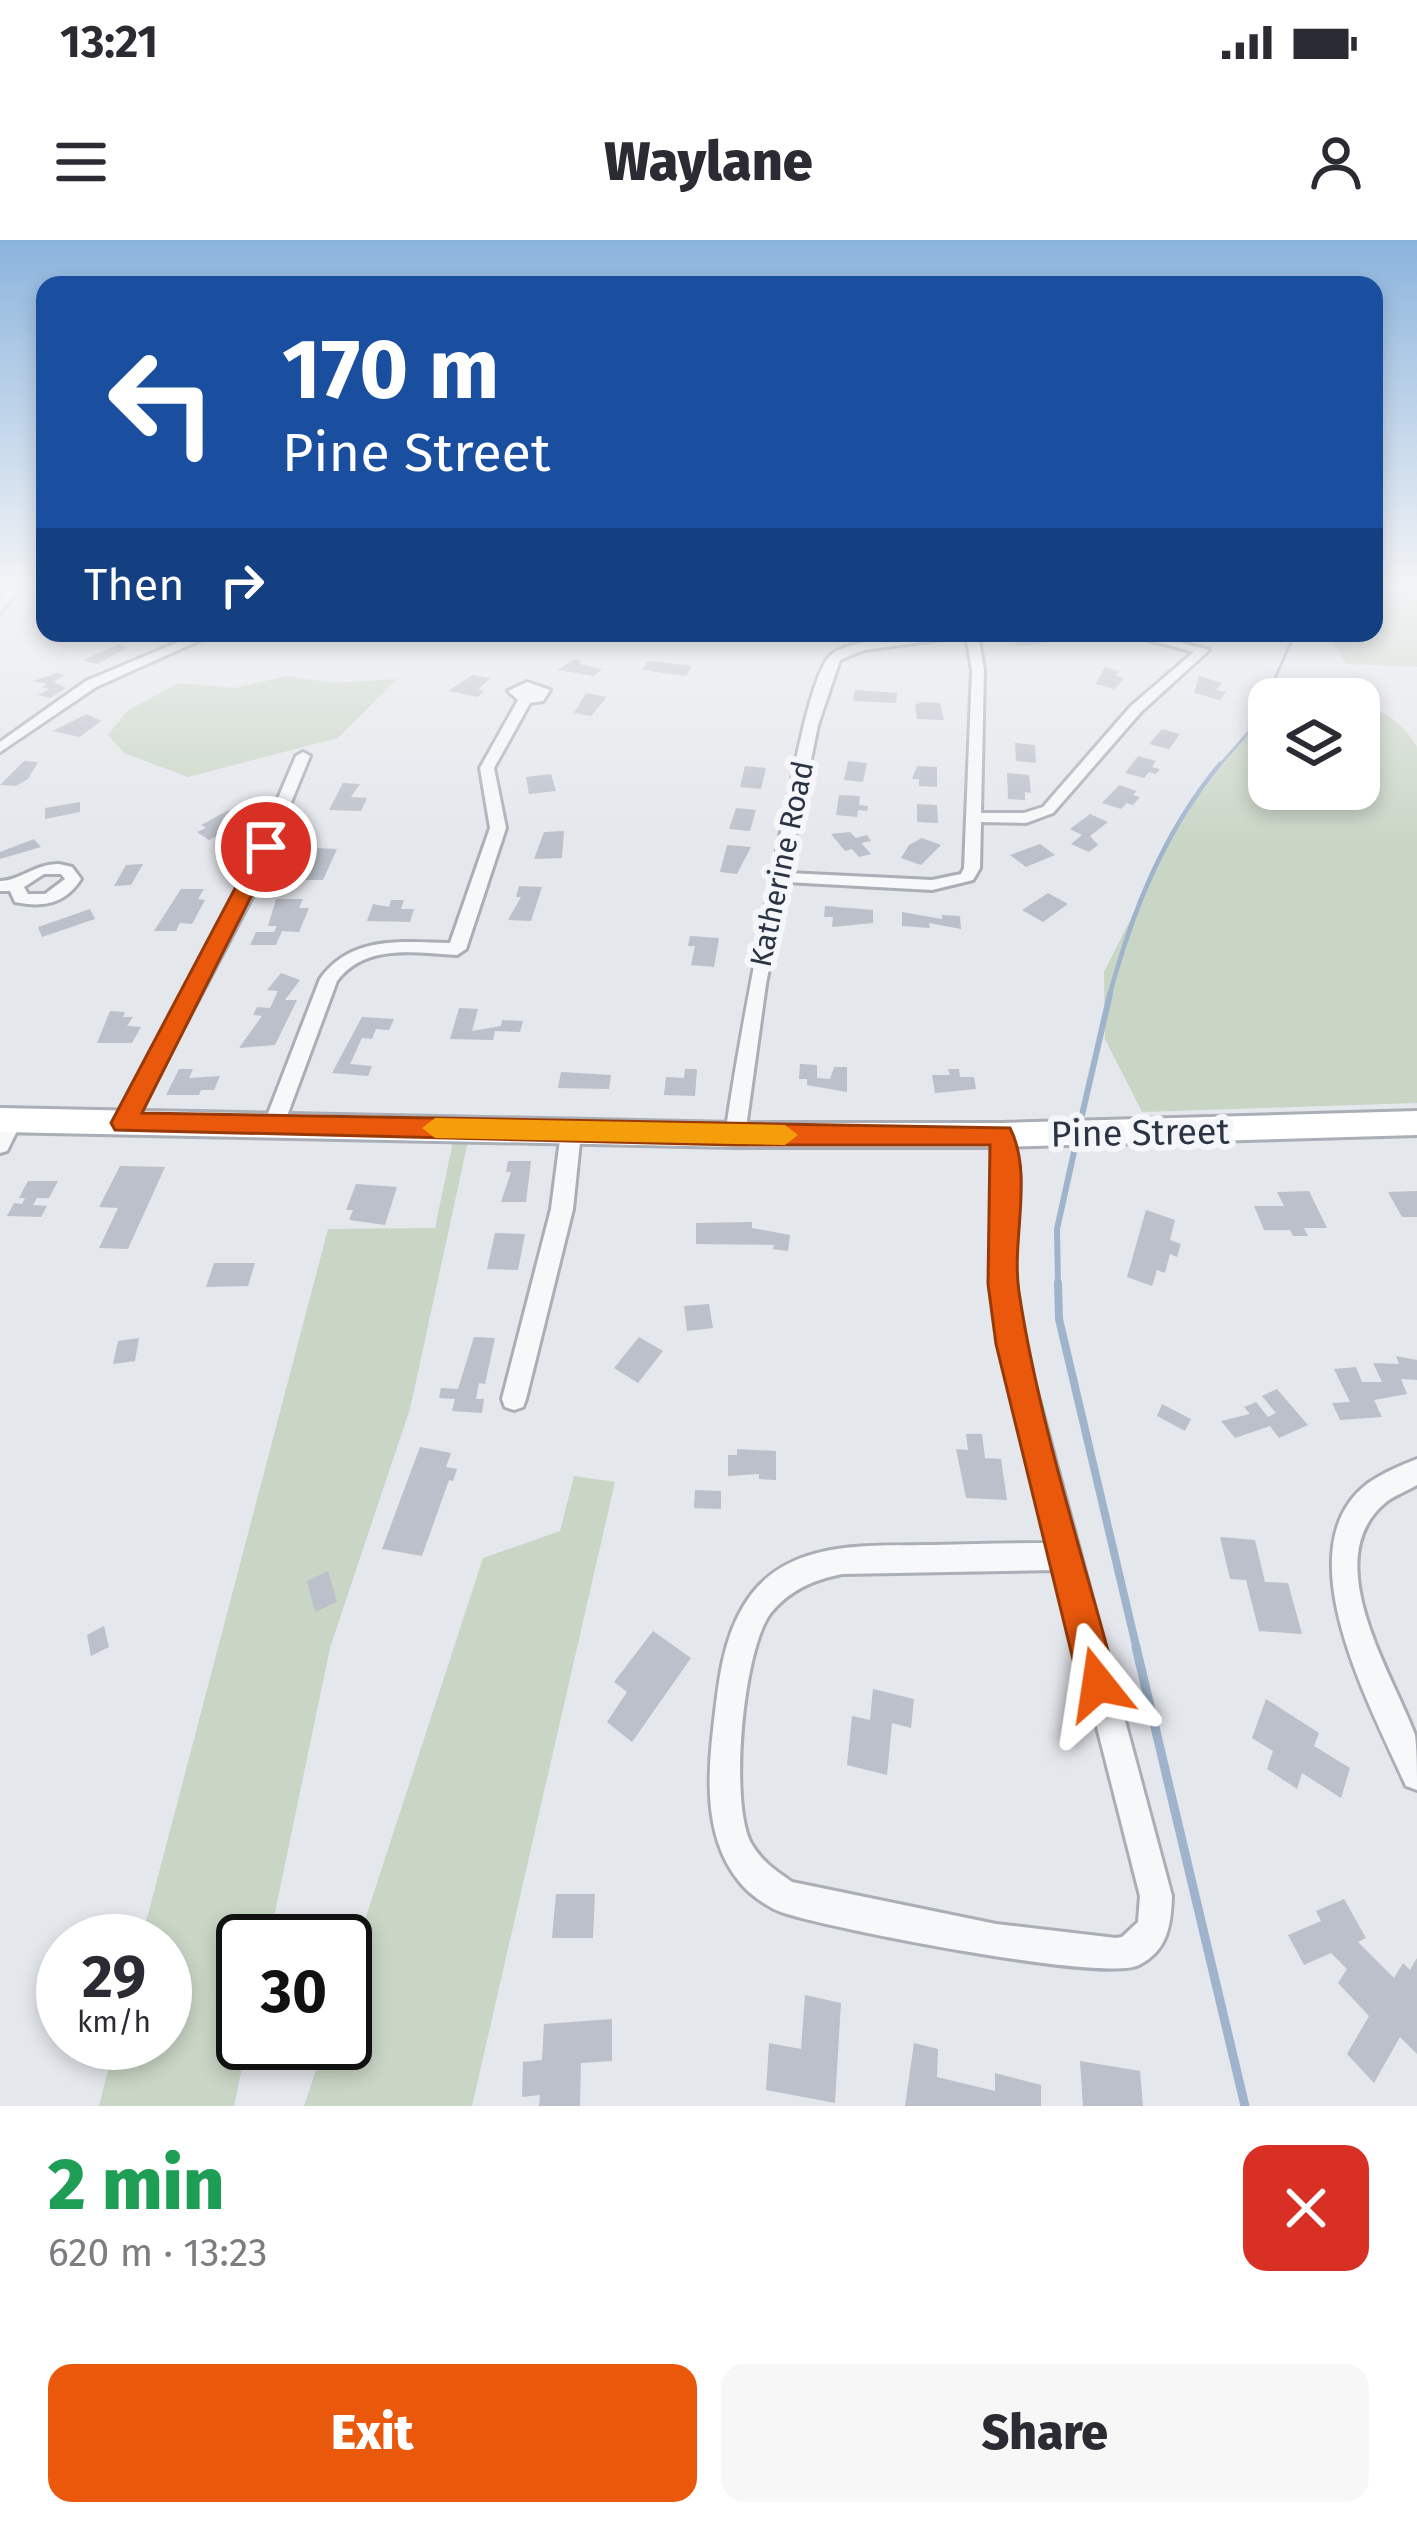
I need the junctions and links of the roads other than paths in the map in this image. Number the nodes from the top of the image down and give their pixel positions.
1 (123, 670) edge
2 (829, 670) edge
3 (978, 670) edge
4 (1180, 670) edge
5 (525, 699) dead end
6 (0, 748) edge
7 (302, 756) dead end
8 (973, 817) junction
9 (779, 877) junction
10 (124, 1123) junction
11 (1417, 1123) edge
12 (274, 1124) junction
13 (4, 1129) edge
14 (571, 1132) junction
15 (735, 1135) junction
16 (1001, 1135) junction
17 (514, 1400) dead end
18 (1417, 1471) edge
19 (1065, 1556) junction
20 (1417, 1774) edge

1 - 6 street
2 - 9 street, Katherine Road
3 - 8 street
4 - 8 street
5 - 12 street
7 - 10 street
8 - 9 street
9 - 15 street, Katherine Road
10 - 12 main road, Pine Street
10 - 13 main road, Pine Street
11 - 16 main road, Pine Street
12 - 14 main road, Pine Street
14 - 15 main road, Pine Street
14 - 17 street
15 - 16 main road, Pine Street
16 - 19 street
18 - 20 street
19 - 19 street

